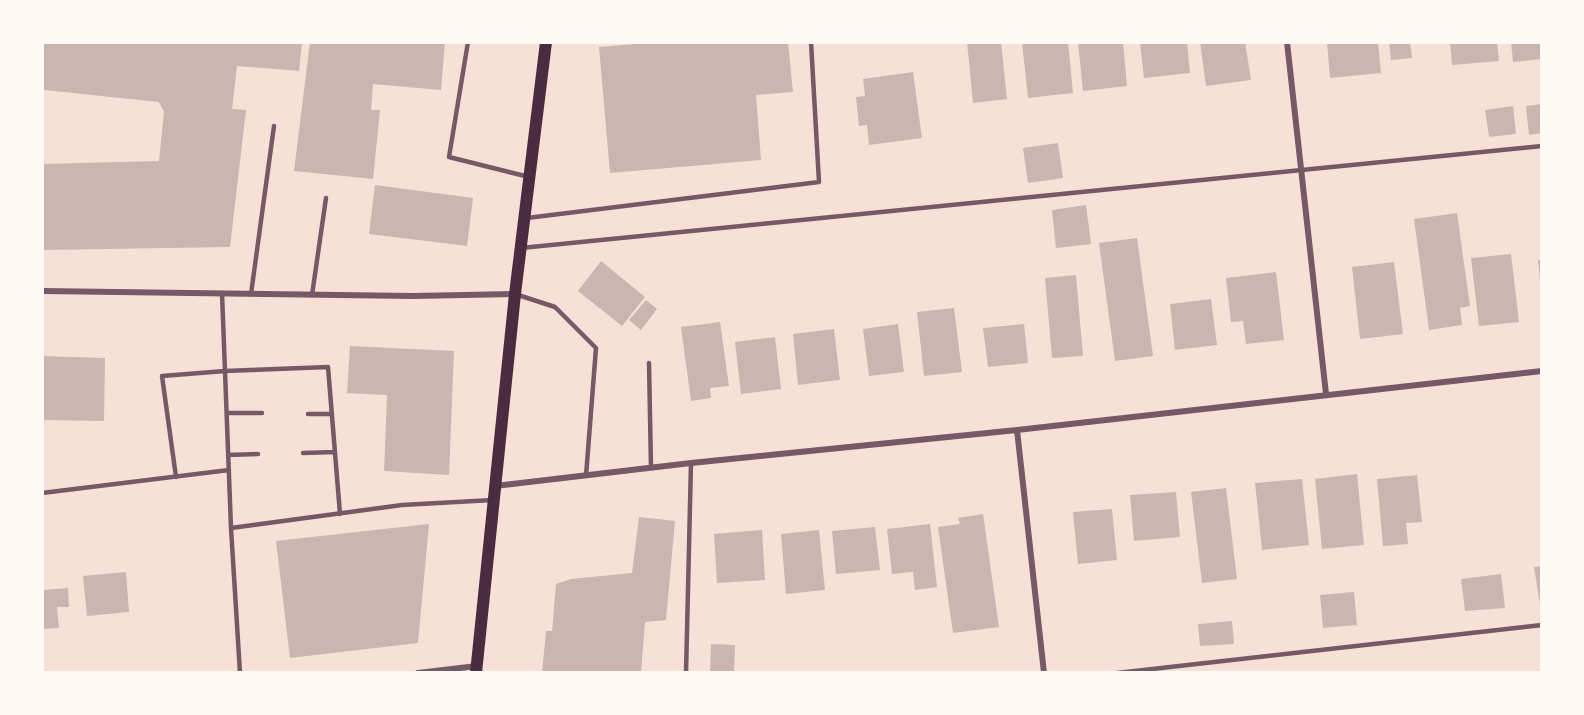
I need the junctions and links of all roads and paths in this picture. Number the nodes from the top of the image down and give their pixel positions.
1 (468, 42) edge
2 (546, 42) edge
3 (811, 42) edge
4 (1287, 42) edge
5 (274, 126) dead end
6 (1542, 146) edge
7 (1302, 170) junction
8 (529, 177) junction
9 (326, 198) dead end
10 (524, 219) junction
11 (520, 248) junction
12 (42, 291) edge
13 (222, 293) junction
14 (251, 294) junction
15 (515, 294) junction
16 (312, 295) junction
17 (649, 363) dead end
18 (225, 371) junction
19 (1542, 371) edge
20 (1326, 394) junction
21 (227, 412) junction
22 (262, 413) dead end
23 (308, 414) dead end
24 (332, 414) junction
25 (1017, 430) junction
26 (335, 452) junction
27 (303, 453) dead end
28 (258, 454) dead end
29 (228, 455) junction
30 (691, 463) junction
31 (651, 468) junction
32 (229, 470) junction
33 (586, 476) junction
34 (176, 477) junction
35 (495, 486) junction
36 (42, 493) edge
37 (492, 500) junction
38 (340, 514) junction
39 (231, 528) junction
40 (1542, 625) edge
41 (477, 670) edge
42 (240, 673) edge
43 (418, 673) edge
44 (686, 673) edge
45 (1044, 673) edge
46 (1118, 673) edge

1 - 8 lane
2 - 8 main road
3 - 10 lane
4 - 7 street
5 - 14 lane
6 - 7 lane
7 - 11 lane
7 - 20 street
8 - 10 main road
9 - 16 lane
10 - 11 main road
11 - 15 main road
12 - 13 street
13 - 14 street
13 - 18 lane
14 - 16 street
15 - 16 street
15 - 33 lane
15 - 35 main road
17 - 31 lane
18 - 21 lane
18 - 24 lane
18 - 34 lane
19 - 20 street
20 - 25 street
21 - 22 lane
21 - 29 lane
23 - 24 lane
24 - 26 lane
25 - 30 street
25 - 45 street
26 - 27 lane
26 - 38 lane
28 - 29 lane
29 - 32 lane
30 - 31 street
30 - 44 lane
31 - 33 street
32 - 34 lane
32 - 39 lane
33 - 35 street
34 - 36 lane
35 - 37 main road
37 - 38 lane
37 - 41 main road
38 - 39 lane
39 - 42 lane
40 - 46 lane
41 - 43 street

